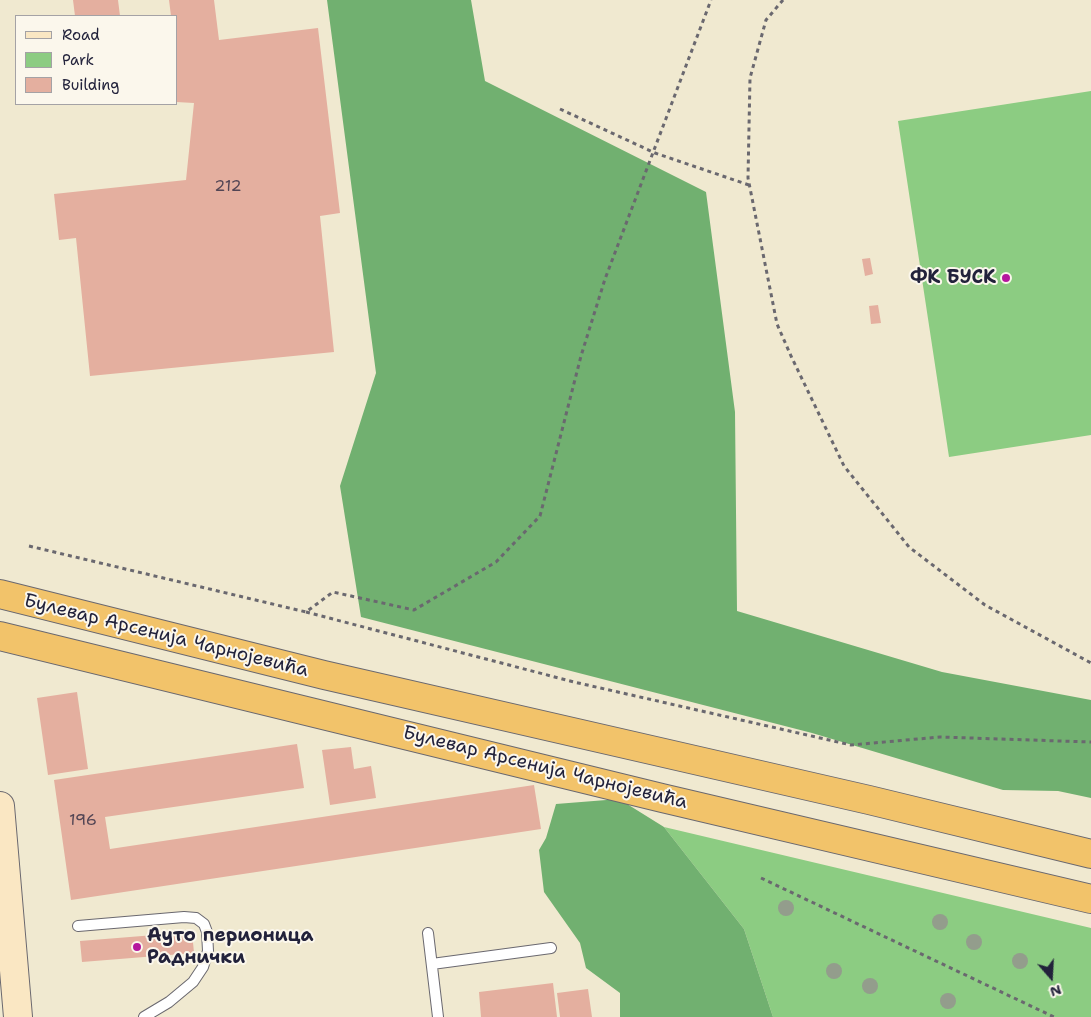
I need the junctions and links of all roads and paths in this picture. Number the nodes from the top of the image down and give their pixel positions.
1 (711, 0) edge
2 (783, 0) edge
3 (560, 109) dead end
4 (655, 153) junction
5 (750, 186) junction
6 (30, 546) dead end
7 (0, 594) edge
8 (306, 612) junction
9 (0, 636) edge
10 (1091, 662) edge
11 (1091, 742) edge
12 (0, 806) edge
13 (1091, 854) edge
14 (761, 878) dead end
15 (1091, 899) edge
16 (78, 926) dead end
17 (428, 933) dead end
18 (551, 948) dead end
19 (432, 964) junction
20 (18, 1017) edge
21 (144, 1017) edge
22 (438, 1017) edge
23 (1054, 1017) edge

1 - 4 path
2 - 5 path
3 - 4 path
4 - 5 path
4 - 8 path
5 - 10 path
6 - 8 path
7 - 13 highway, Булевар Арсенија Чарнојевића
8 - 11 path
9 - 15 highway, Булевар Арсенија Чарнојевића
12 - 20 main road
14 - 23 path
16 - 21 lane
17 - 19 lane
18 - 19 lane
19 - 22 lane

